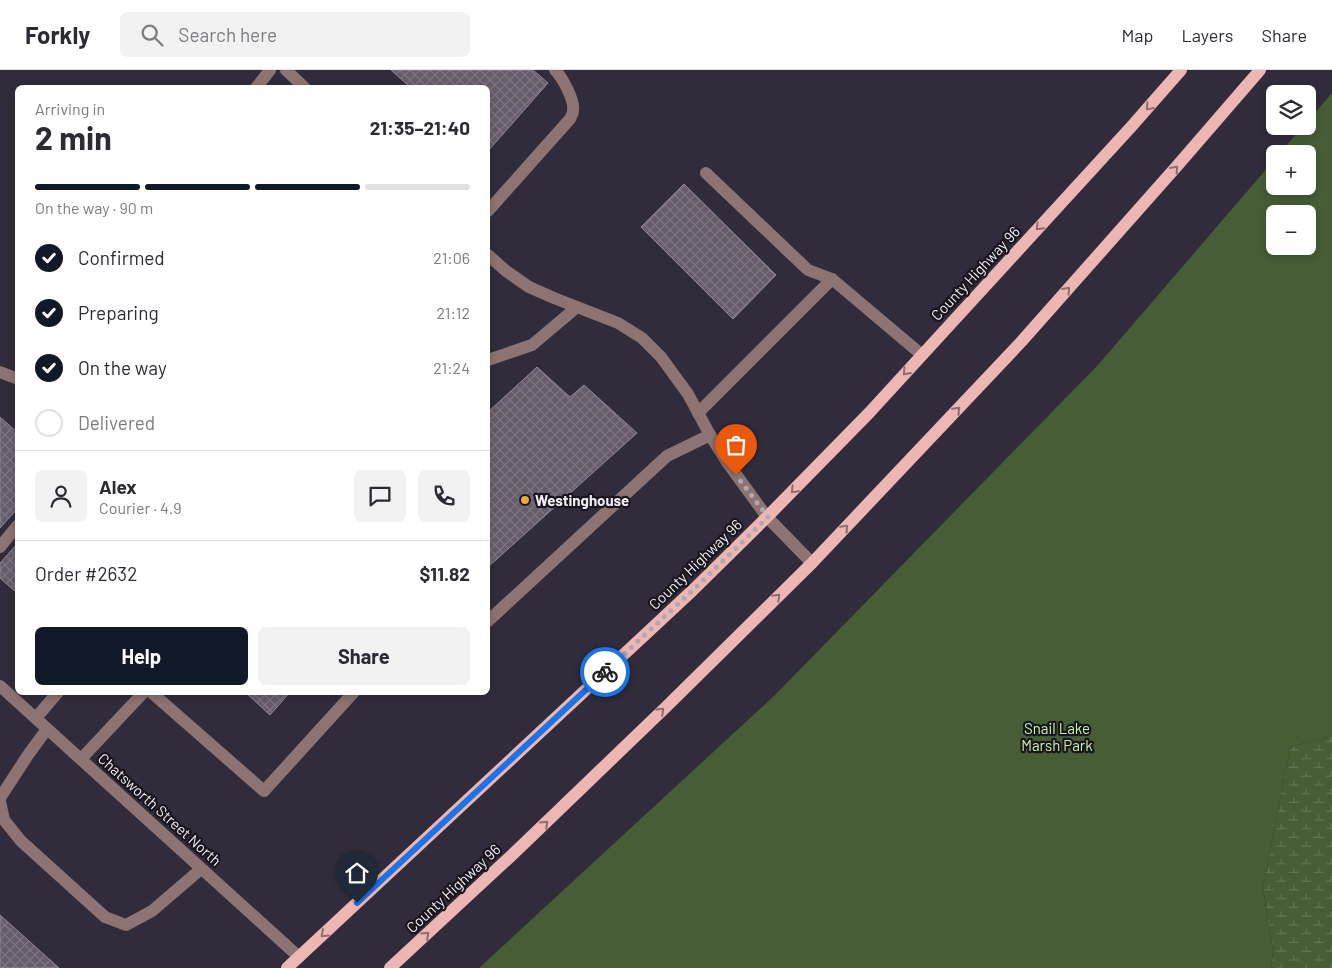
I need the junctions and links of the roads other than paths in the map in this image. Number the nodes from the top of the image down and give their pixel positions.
1 (270, 70) edge
2 (286, 70) edge
3 (554, 70) edge
4 (1181, 70) edge
5 (1260, 70) edge
6 (258, 85) edge
7 (302, 85) edge
8 (706, 173) dead end
9 (490, 209) edge
10 (490, 257) edge
11 (832, 279) junction
12 (577, 307) junction
13 (922, 355) junction
14 (490, 359) edge
15 (0, 372) edge
16 (15, 378) edge
17 (698, 413) junction
18 (710, 435) junction
19 (768, 517) junction
20 (15, 529) edge
21 (0, 547) edge
22 (812, 563) junction
23 (490, 619) edge
24 (2, 693) edge
25 (55, 695) edge
26 (141, 695) edge
27 (154, 695) edge
28 (351, 695) edge
29 (36, 718) junction
30 (47, 729) junction
31 (81, 759) junction
32 (0, 799) edge
33 (201, 869) junction
34 (299, 957) junction
35 (287, 968) edge
36 (390, 968) edge

1 - 6 street
2 - 7 street
3 - 9 street
4 -> 13 main road, County Highway 96
22 -> 5 main road, County Highway 96
8 - 11 street
10 - 12 street
11 - 13 street
11 - 17 street
12 - 14 street
12 - 17 street
13 -> 19 main road, County Highway 96
15 - 16 street
17 - 18 street
18 - 19 street
18 - 23 street
19 - 22 street
19 -> 34 main road, County Highway 96
20 - 21 street
36 -> 22 main road, County Highway 96
24 - 29 street, Chatsworth Street North
25 - 29 street
26 - 31 street
27 - 28 street
29 - 30 street, Chatsworth Street North
30 - 31 street, Chatsworth Street North
30 - 32 street
31 - 33 street, Chatsworth Street North
32 - 33 street
33 - 34 street, Chatsworth Street North
34 - 35 main road, County Highway 96

